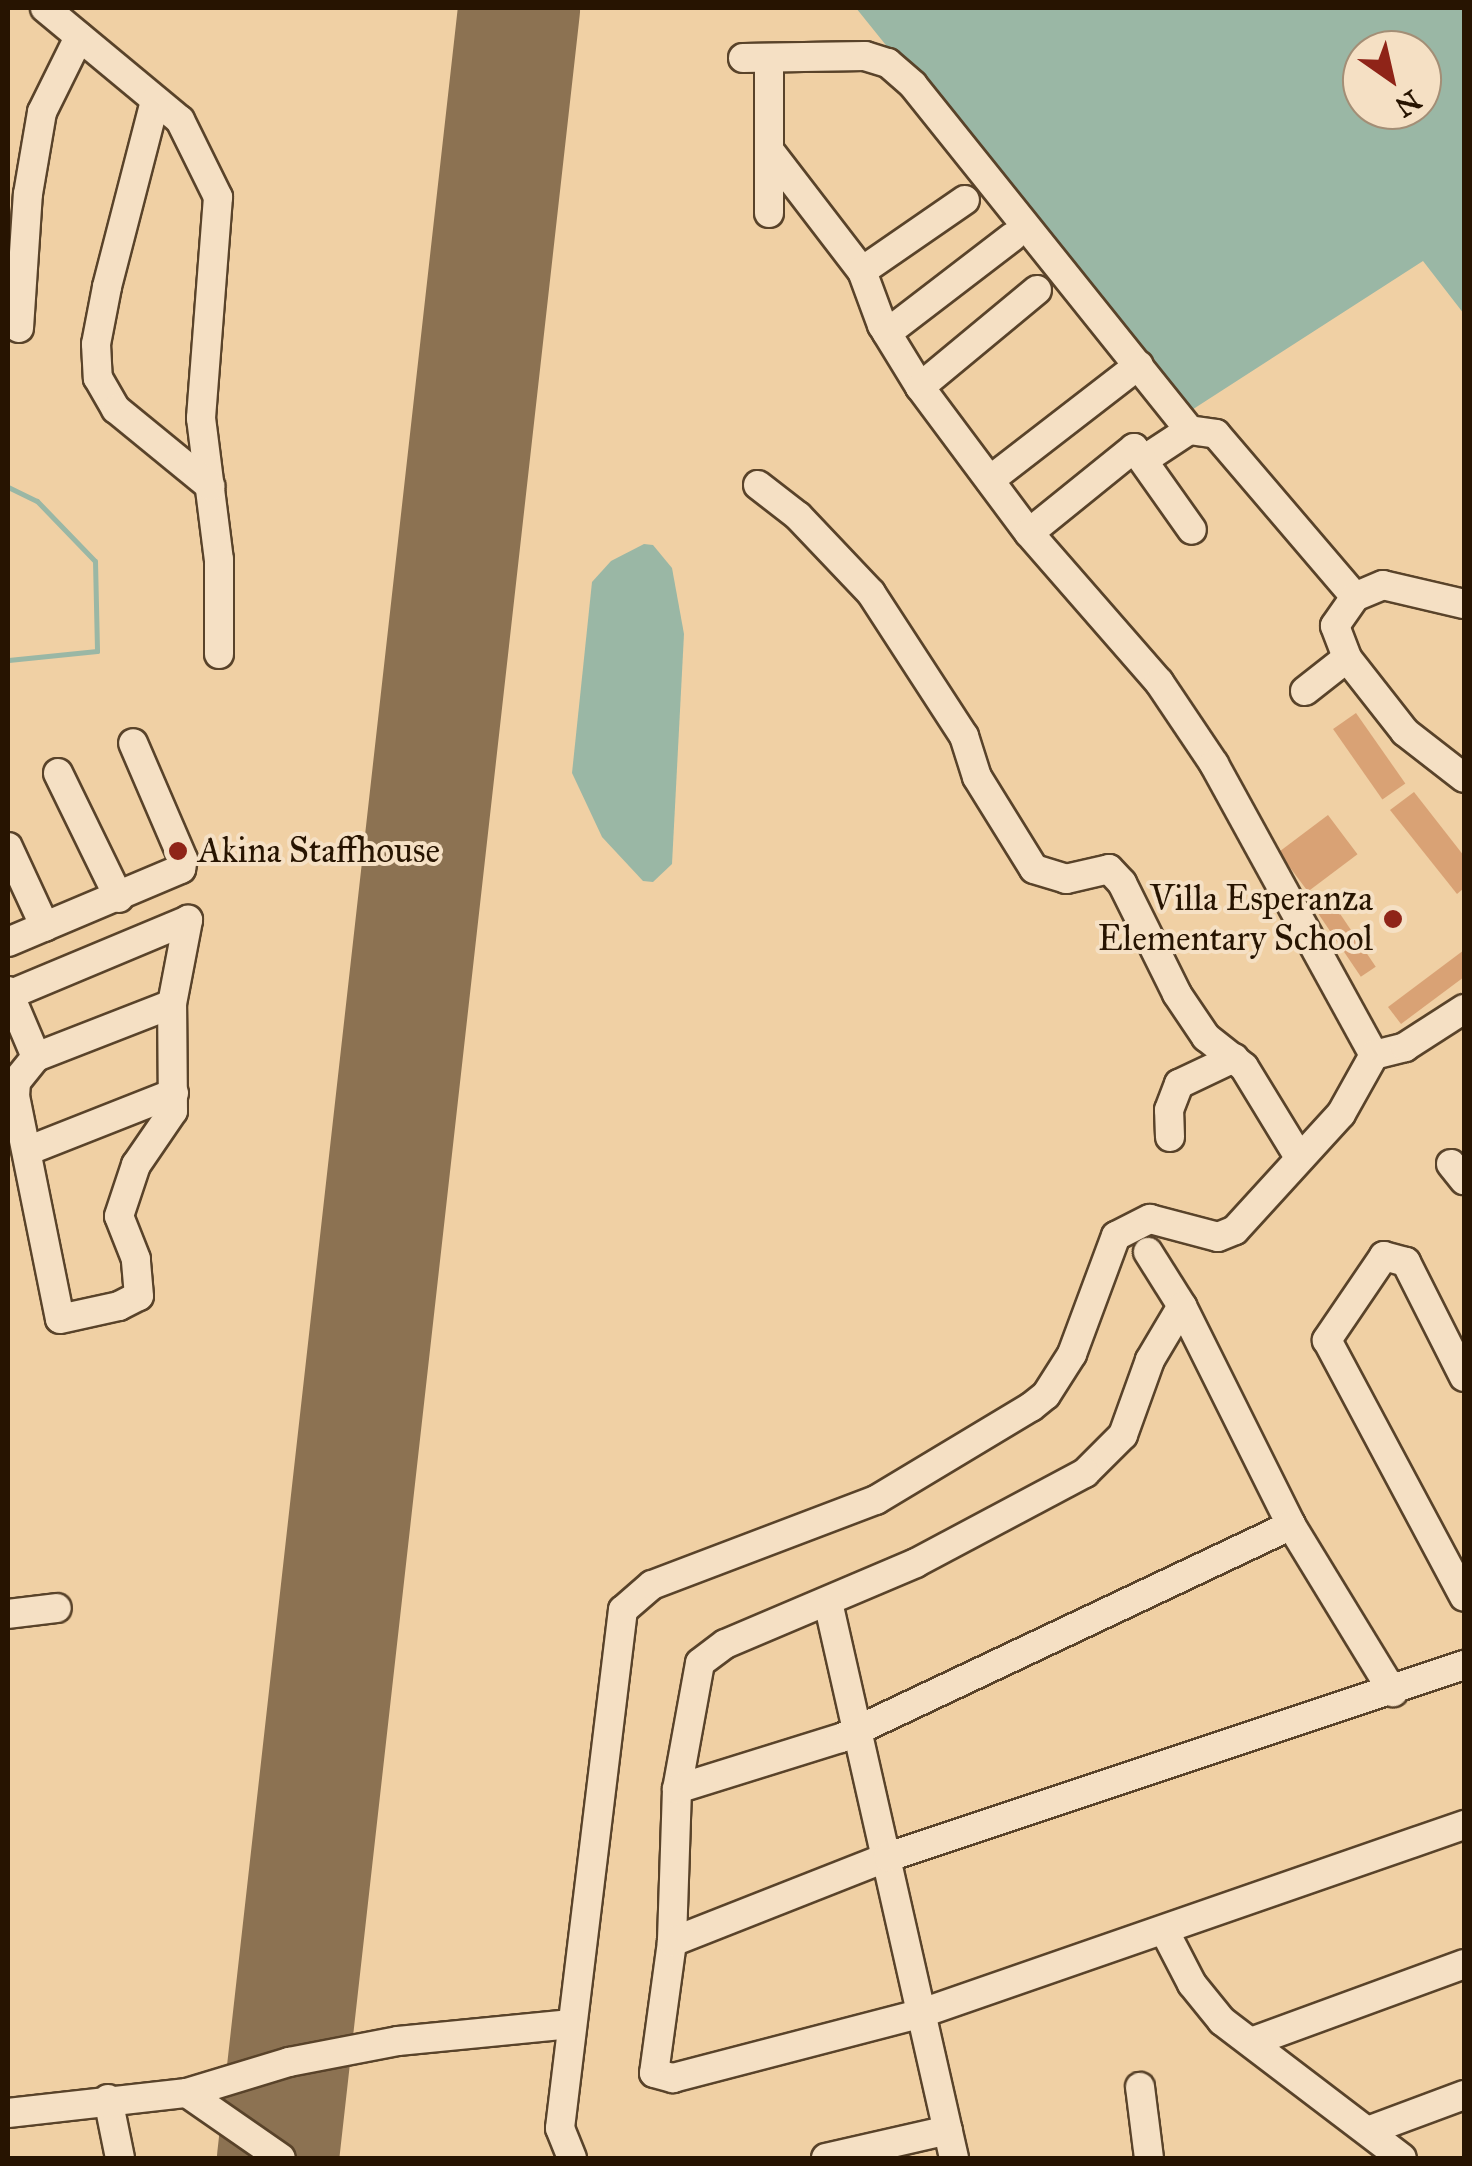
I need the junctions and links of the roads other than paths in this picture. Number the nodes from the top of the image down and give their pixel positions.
1 (45, 8) edge
2 (79, 37) junction
3 (154, 101) junction
4 (769, 150) junction
5 (965, 200) dead end
6 (769, 213) dead end
7 (1012, 237) dead end
8 (862, 271) junction
9 (1037, 290) dead end
10 (19, 328) dead end
11 (887, 333) junction
12 (1139, 365) junction
13 (920, 387) junction
14 (1188, 430) junction
15 (1145, 459) junction
16 (990, 480) junction
17 (758, 485) dead end
18 (210, 486) junction
19 (1192, 530) dead end
20 (1029, 533) junction
21 (1355, 597) junction
22 (1464, 604) edge
23 (219, 654) dead end
24 (1348, 658) junction
25 (1304, 691) dead end
26 (133, 743) dead end
27 (58, 772) dead end
28 (1464, 778) edge
29 (8, 846) edge
30 (119, 898) junction
31 (45, 926) junction
32 (8, 942) edge
33 (8, 993) edge
34 (172, 1004) junction
35 (1464, 1009) edge
36 (1374, 1055) junction
37 (36, 1056) junction
38 (1234, 1058) junction
39 (174, 1093) junction
40 (1170, 1136) dead end
41 (27, 1151) junction
42 (1299, 1157) junction
43 (1148, 1252) dead end
44 (1182, 1306) junction
45 (1461, 1359) edge
46 (1291, 1525) junction
47 (1464, 1597) edge
48 (828, 1602) junction
49 (58, 1608) dead end
50 (8, 1614) edge
51 (1464, 1664) edge
52 (1393, 1692) junction
53 (859, 1728) junction
54 (676, 1789) junction
55 (1464, 1825) edge
56 (888, 1858) junction
57 (1164, 1930) junction
58 (672, 1942) junction
59 (1464, 1964) edge
60 (922, 2013) junction
61 (572, 2024) junction
62 (1254, 2041) junction
63 (1140, 2087) dead end
64 (188, 2093) junction
65 (1464, 2095) edge
66 (108, 2099) junction
67 (8, 2113) edge
68 (948, 2130) junction
69 (1370, 2130) junction
70 (858, 2155) edge
71 (120, 2158) edge
72 (275, 2158) edge
73 (572, 2158) edge
74 (826, 2158) edge
75 (954, 2158) edge
76 (1149, 2158) edge
77 (1402, 2158) edge

1 - 2 street
2 - 3 street
2 - 10 street
3 - 18 street
3 - 18 street
4 - 6 street
4 - 8 street
4 - 12 street
5 - 8 street
7 - 11 street
8 - 11 street
9 - 13 street
11 - 13 street
12 - 14 street
12 - 16 street
13 - 16 street
14 - 15 street
14 - 21 street
15 - 19 street
15 - 20 street
16 - 20 street
17 - 38 street
18 - 23 street
20 - 36 street
21 - 22 street
21 - 24 street
24 - 25 street
24 - 28 street
26 - 30 street
27 - 30 street
29 - 31 street
30 - 31 street
31 - 32 street
33 - 34 street
33 - 37 street
34 - 37 street
34 - 39 street
35 - 36 street
36 - 42 street
37 - 41 street
38 - 40 street
38 - 42 street
39 - 41 street
39 - 41 street
42 - 61 street
43 - 44 street
44 - 46 street
44 - 48 street
45 - 47 street
46 - 52 street
46 - 53 street
48 - 53 street
48 - 54 street
49 - 50 street
51 - 52 street
52 - 56 street
53 - 54 street
53 - 56 street
54 - 58 street
55 - 57 street
56 - 58 street
56 - 60 street
57 - 60 street
57 - 62 street
58 - 60 street
59 - 62 street
60 - 68 street
61 - 64 street
61 - 73 street
62 - 69 street
63 - 76 street
64 - 66 street
64 - 72 street
65 - 69 street
66 - 67 street
66 - 71 street
68 - 70 street
68 - 75 street
69 - 77 street
70 - 74 street

